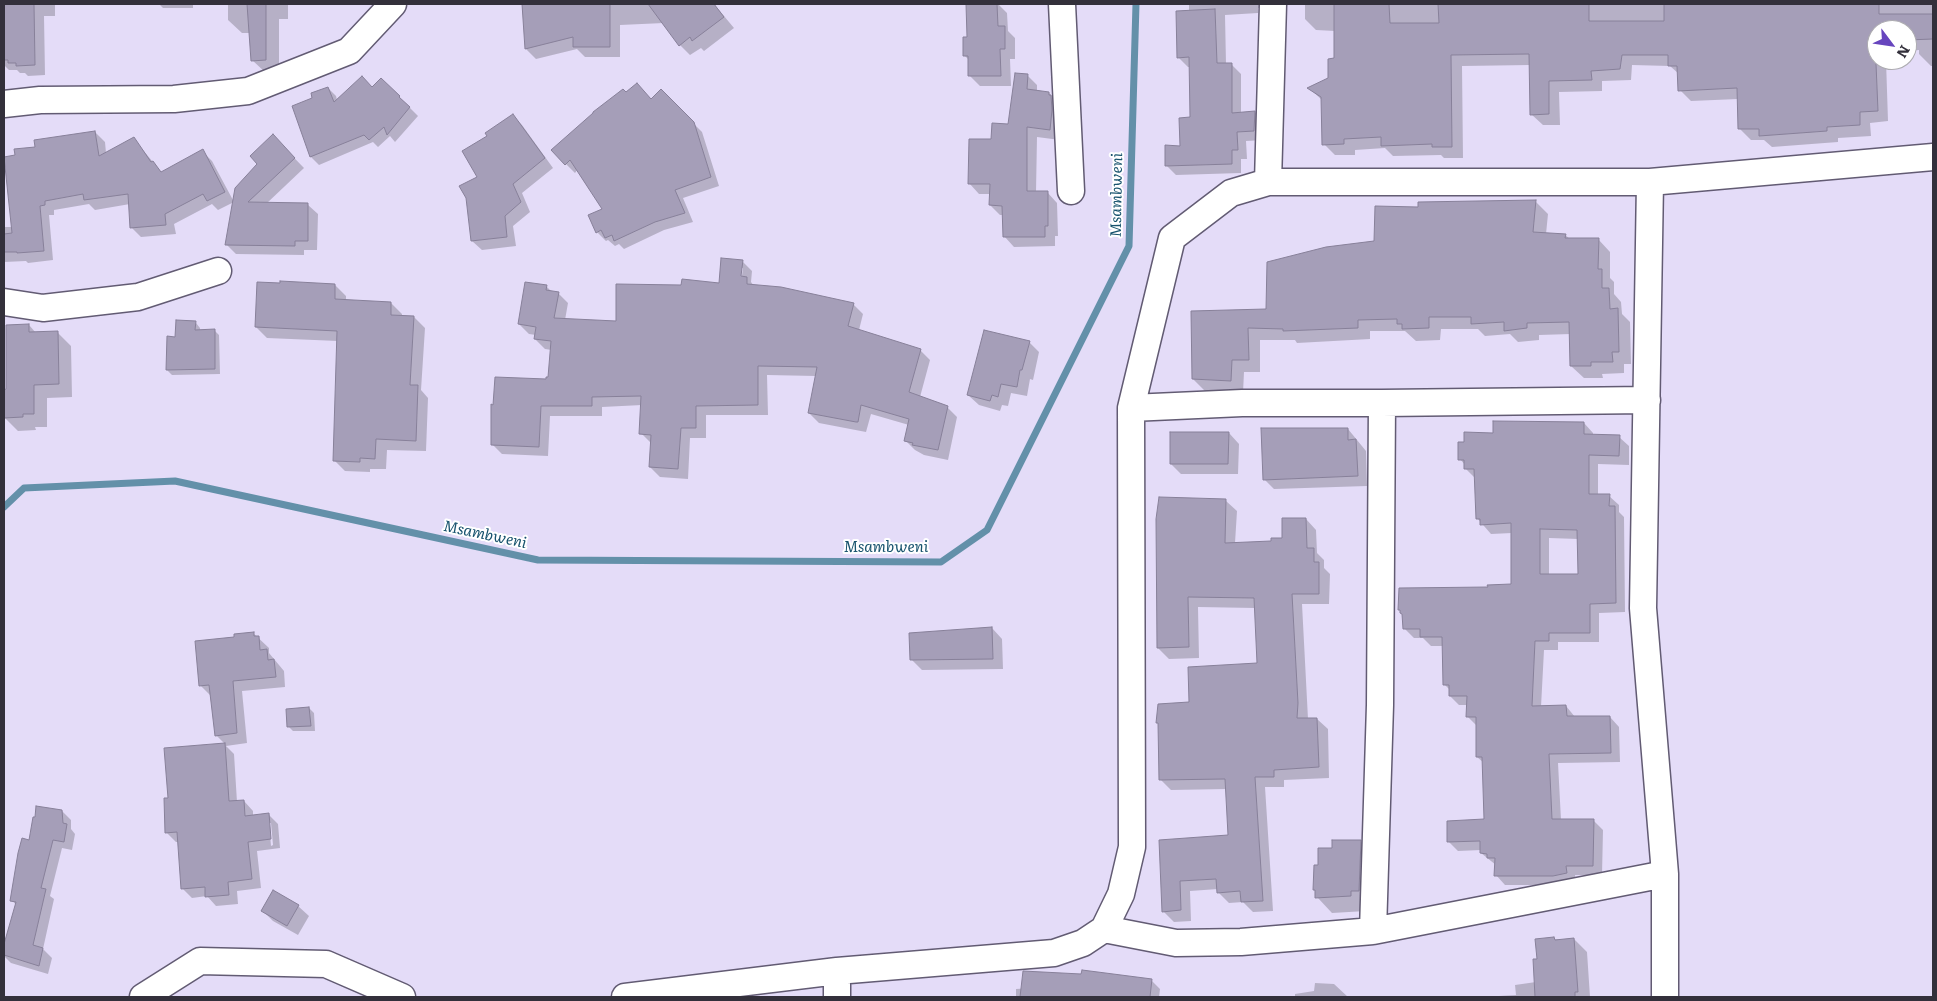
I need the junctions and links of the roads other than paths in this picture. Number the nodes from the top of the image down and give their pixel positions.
1 (393, 4) edge
2 (1062, 4) edge
3 (1274, 4) edge
4 (4, 104) edge
5 (1933, 157) edge
6 (1268, 182) junction
7 (1650, 182) junction
8 (1071, 191) dead end
9 (218, 271) dead end
10 (4, 302) edge
11 (1647, 400) junction
12 (1382, 403) junction
13 (1131, 408) junction
14 (1665, 874) junction
15 (1104, 929) junction
16 (1373, 931) junction
17 (837, 971) junction
18 (143, 997) edge
19 (402, 997) edge
20 (625, 997) edge
21 (837, 997) edge
22 (1665, 997) edge

1 - 4 street
2 - 8 street
3 - 6 street
5 - 7 street
6 - 7 street
6 - 13 street
7 - 11 street
9 - 10 street
11 - 12 street
11 - 14 street
12 - 13 street
12 - 16 street
13 - 15 street
14 - 16 street
14 - 22 street
15 - 16 street
15 - 17 street
17 - 20 street
17 - 21 street
18 - 19 street

